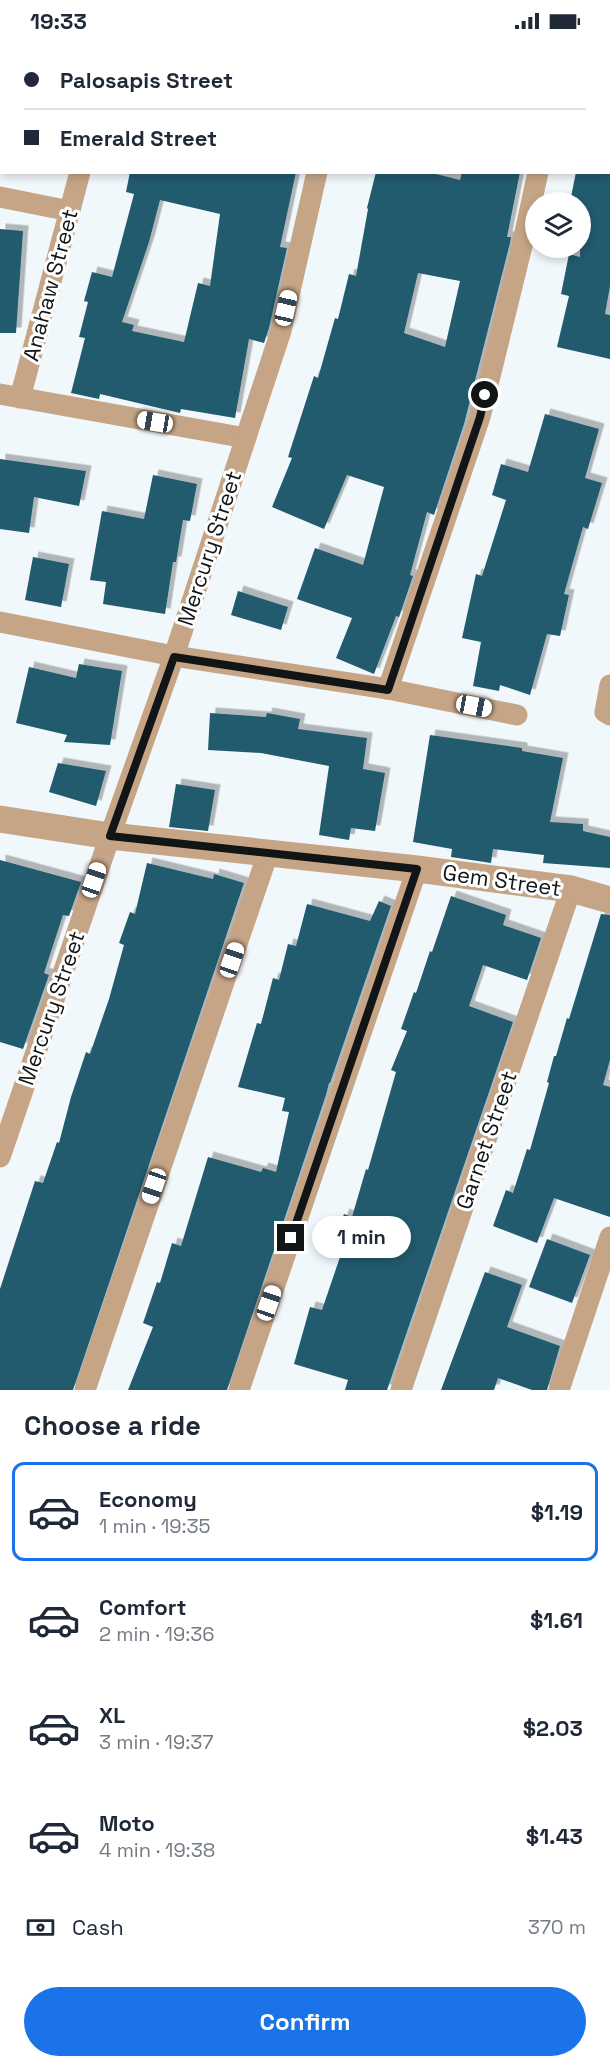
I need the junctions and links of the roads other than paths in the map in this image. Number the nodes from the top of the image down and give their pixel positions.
1 (79, 174) edge
2 (317, 174) edge
3 (538, 174) edge
4 (0, 197) edge
5 (69, 211) junction
6 (10, 396) edge
7 (246, 438) junction
8 (0, 622) edge
9 (174, 657) junction
10 (610, 685) edge
11 (388, 690) junction
12 (607, 713) edge
13 (517, 715) dead end
14 (0, 819) edge
15 (110, 836) junction
16 (268, 853) junction
17 (417, 869) junction
18 (571, 890) junction
19 (610, 900) edge
20 (0, 1156) edge
21 (610, 1238) edge
22 (85, 1390) edge
23 (239, 1390) edge
24 (401, 1390) edge
25 (559, 1390) edge

1 - 5 street, Anahaw Street
2 - 7 street, Mercury Street
3 - 11 street
4 - 5 street
5 - 6 street, Anahaw Street
6 - 7 street
7 - 9 street, Mercury Street
8 - 9 street
9 - 11 street
9 - 15 street, Mercury Street
10 - 12 street
11 - 13 street
14 - 15 street, Gem Street
15 - 16 street, Gem Street
15 - 20 street, Mercury Street
16 - 17 street, Gem Street
16 - 22 street
17 - 18 street, Gem Street
17 - 23 street
18 - 19 street, Gem Street
18 - 24 street, Garnet Street
21 - 25 street

